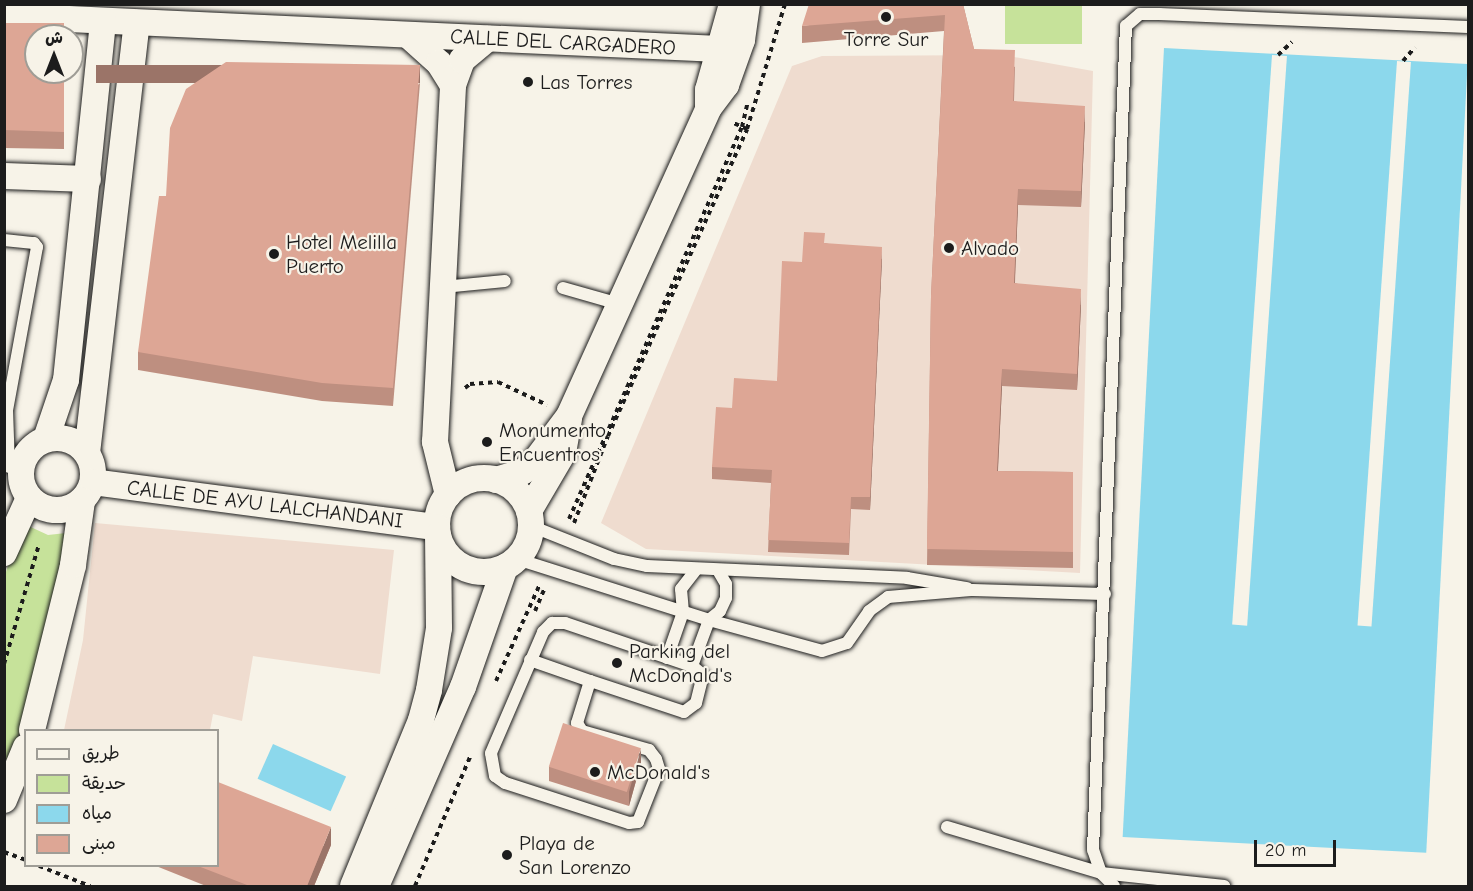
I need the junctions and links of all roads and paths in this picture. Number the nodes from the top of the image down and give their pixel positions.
1 (732, 4) edge
2 (747, 4) edge
3 (785, 4) edge
4 (4, 16) edge
5 (103, 21) junction
6 (137, 23) junction
7 (1468, 27) edge
8 (408, 35) junction
9 (487, 39) junction
10 (1292, 42) dead end
11 (1415, 47) dead end
12 (719, 50) junction
13 (1278, 55) dead end
14 (1403, 61) dead end
15 (453, 85) junction
16 (750, 94) dead end
17 (708, 109) junction
18 (742, 127) junction
19 (747, 129) junction
20 (4, 176) edge
21 (88, 179) junction
22 (4, 240) edge
23 (505, 281) dead end
24 (443, 287) junction
25 (563, 288) dead end
26 (619, 304) junction
27 (462, 391) dead end
28 (6, 410) edge
29 (569, 416) junction
30 (606, 434) junction
31 (46, 439) junction
32 (87, 453) junction
33 (12, 467) edge
34 (496, 480) junction
35 (88, 491) junction
36 (448, 495) junction
37 (39, 504) junction
38 (530, 518) junction
39 (437, 531) junction
40 (564, 539) junction
41 (4, 553) edge
42 (511, 563) junction
43 (549, 571) junction
44 (695, 571) junction
45 (719, 572) junction
46 (971, 590) junction
47 (1105, 594) junction
48 (683, 612) junction
49 (709, 620) junction
50 (667, 658) junction
51 (530, 660) junction
52 (4, 664) edge
53 (692, 666) junction
54 (504, 681) dead end
55 (590, 681) junction
56 (492, 690) dead end
57 (32, 729) edge
58 (475, 747) dead end
59 (24, 752) edge
60 (4, 800) edge
61 (947, 827) dead end
62 (4, 852) edge
63 (24, 859) edge
64 (42, 867) edge
65 (1101, 873) junction
66 (90, 886) edge
67 (352, 886) edge
68 (376, 886) edge
69 (415, 886) edge
70 (1114, 886) edge
71 (1224, 886) edge

1 - 12 street
2 - 17 street
3 - 19 path
4 - 5 street, CALLE DEL CARGADERO
5 - 6 street, CALLE DEL CARGADERO
5 - 21 street
6 - 8 street, CALLE DEL CARGADERO
6 - 32 street
7 - 47 lane
8 - 9 street, CALLE DEL CARGADERO
8 - 15 street
9 - 12 street, CALLE DEL CARGADERO
9 - 15 street
10 - 13 path
11 - 14 path
12 - 17 street
15 - 24 street
16 - 18 path
17 - 18 path
17 - 26 street
18 - 19 path
18 - 30 path
19 - 30 path
20 - 21 street
21 - 31 street
22 - 28 lane
23 - 24 lane
24 - 36 street
25 - 26 lane
26 - 29 street
27 - 29 path
28 - 33 lane
29 - 34 street
29 - 38 street
30 - 40 path
31 - 32 street
31 - 33 street
32 - 35 street
33 - 37 street
34 - 36 street
34 - 38 street
35 - 37 street
35 - 39 street, CALLE DE AYU LALCHANDANI
35 - 57 street
36 - 39 street
37 - 41 street
37 - 52 path
38 - 40 lane
38 - 42 street
39 - 42 street
39 - 67 street
40 - 44 lane
42 - 43 lane
42 - 68 street
43 - 48 lane
43 - 54 path
43 - 56 path
44 - 45 lane
44 - 48 lane
45 - 46 lane
45 - 49 lane
46 - 47 lane
46 - 49 lane
47 - 65 lane
48 - 49 lane
48 - 50 lane
49 - 53 lane
50 - 51 lane
50 - 53 lane
51 - 55 lane
51 - 55 lane
53 - 55 lane
58 - 69 path
59 - 60 street
61 - 65 lane
62 - 63 path
64 - 66 path
65 - 70 lane
65 - 71 lane

